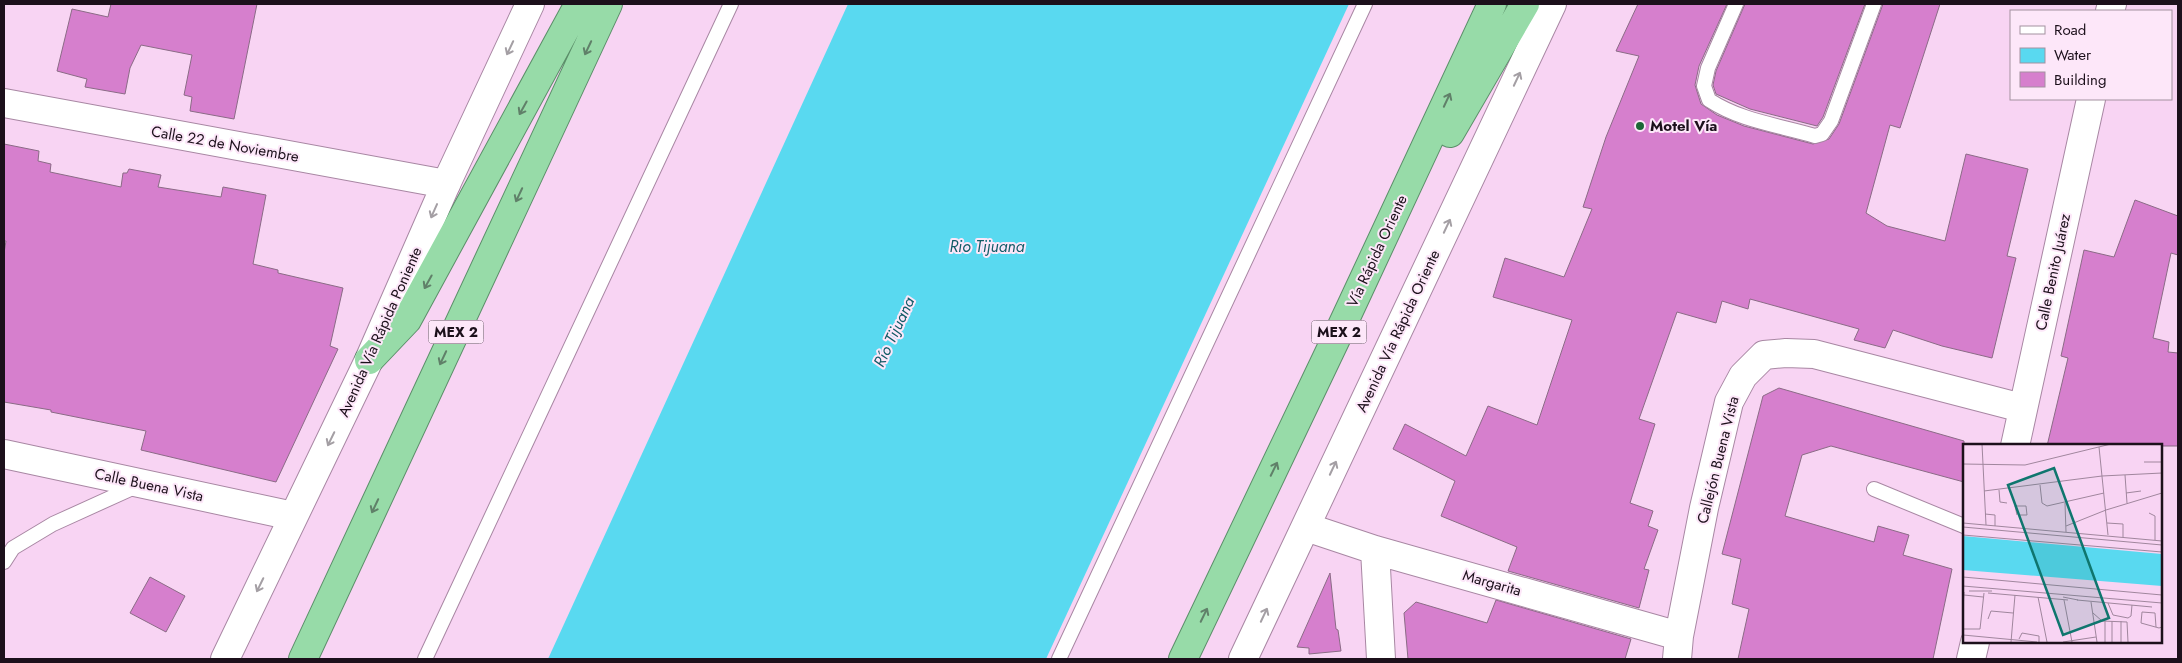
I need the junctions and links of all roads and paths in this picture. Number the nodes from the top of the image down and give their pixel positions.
1 (530, 4) edge
2 (579, 4) edge
3 (608, 4) edge
4 (731, 4) edge
5 (1365, 4) edge
6 (1492, 4) edge
7 (1525, 4) edge
8 (1552, 4) edge
9 (1736, 4) edge
10 (1874, 4) edge
11 (2091, 100) edge
12 (4, 103) edge
13 (446, 184) junction
14 (1341, 328) junction
15 (369, 360) junction
16 (2022, 408) junction
17 (2015, 444) edge
18 (4, 454) edge
19 (142, 484) junction
20 (1874, 489) dead end
21 (294, 516) junction
22 (1963, 526) edge
23 (1306, 527) junction
24 (1376, 550) junction
25 (4, 562) edge
26 (1975, 643) edge
27 (1678, 648) edge
28 (225, 659) edge
29 (303, 659) edge
30 (425, 659) edge
31 (1059, 659) edge
32 (1183, 659) edge
33 (1243, 659) edge
34 (1381, 659) edge
35 (1971, 659) edge

1 -> 13 street, Avenida Vía Rápida Poniente
2 -> 15 highway
3 -> 29 highway, MEX 2
4 - 30 lane
5 - 31 lane
14 -> 6 highway, Vía Rápida Oriente / MEX 2
7 - 14 highway
23 -> 8 street, Avenida Vía Rápida Oriente
9 - 10 lane
11 - 16 street, Calle Benito Juárez
12 - 13 street, Calle 22 de Noviembre
13 -> 15 street, Avenida Vía Rápida Poniente
32 -> 14 highway, Vía Rápida Oriente / MEX 2
15 -> 21 street, Avenida Vía Rápida Poniente
16 - 17 street, Calle Benito Juárez
16 - 27 street, Callejón Buena Vista
18 - 19 street, Calle Buena Vista
19 - 21 street, Calle Buena Vista
19 - 25 lane
20 - 22 lane
21 -> 28 street, Avenida Vía Rápida Poniente
23 - 24 street, Margarita
33 -> 23 street, Avenida Vía Rápida Oriente
24 - 27 street, Margarita
24 - 34 street
26 - 35 street

